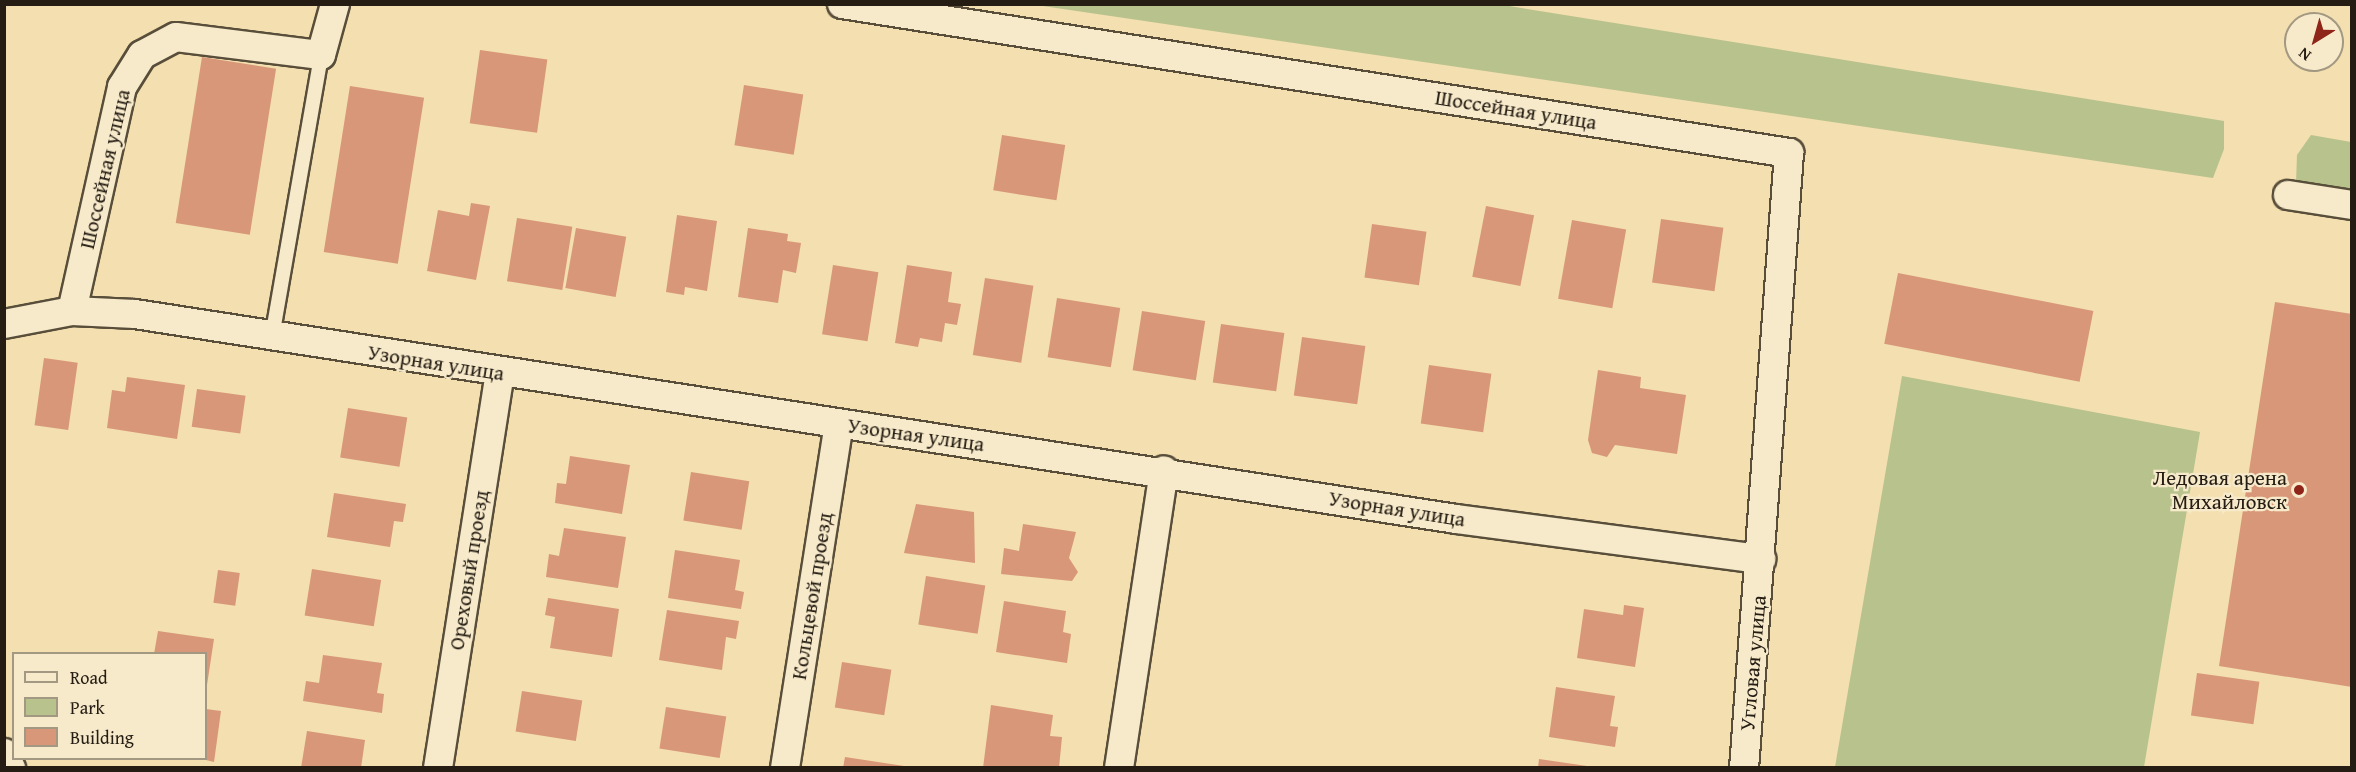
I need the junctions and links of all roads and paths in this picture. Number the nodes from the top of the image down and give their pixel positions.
1 (335, 4) edge
2 (842, 4) edge
3 (321, 55) junction
4 (2288, 195) dead end
5 (2352, 205) edge
6 (72, 311) junction
7 (4, 324) edge
8 (272, 337) junction
9 (500, 373) junction
10 (838, 424) junction
11 (1164, 470) junction
12 (1761, 559) junction
13 (4, 753) edge
14 (11, 768) edge
15 (438, 768) edge
16 (785, 768) edge
17 (1119, 768) edge
18 (1744, 768) edge

1 - 3 street
2 - 12 street, Шоссейная улица
3 - 6 street, Шоссейная улица
3 - 8 lane
4 - 5 street
6 - 7 street
6 - 8 street, Узорная улица
8 - 9 street, Узорная улица
9 - 10 street, Узорная улица
9 - 15 street, Ореховый проезд
10 - 11 street, Узорная улица
10 - 16 street, Кольцевой проезд
11 - 12 street, Узорная улица
11 - 17 street
12 - 18 street, Угловая улица
13 - 14 street

